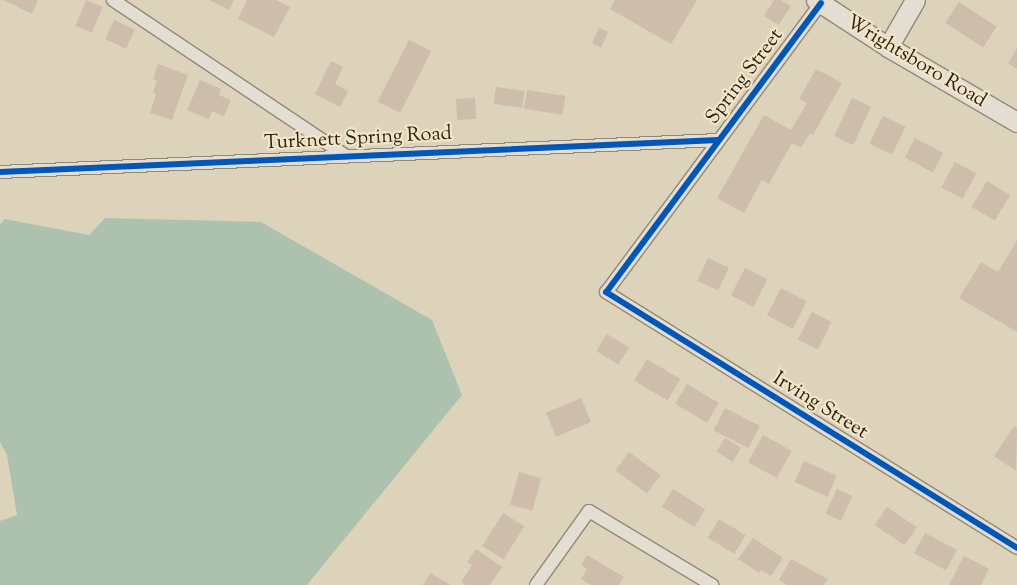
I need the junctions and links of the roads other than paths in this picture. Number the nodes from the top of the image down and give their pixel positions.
1 (113, 0) edge
2 (915, 0) edge
3 (819, 2) edge
4 (888, 47) junction
5 (1017, 122) edge
6 (718, 140) junction
7 (346, 156) junction
8 (0, 172) edge
9 (606, 292) joint
10 (1017, 548) edge
11 (536, 585) edge
12 (712, 585) edge

1 - 7 street
2 - 4 main road
3 - 4 main road, Wrightsboro Road
3 - 6 street, Spring Street
4 - 5 main road, Wrightsboro Road
6 - 7 street, Turknett Spring Road
6 - 9 street, Spring Street
7 - 8 street, Turknett Spring Road
9 - 10 street, Irving Street
11 - 12 street

